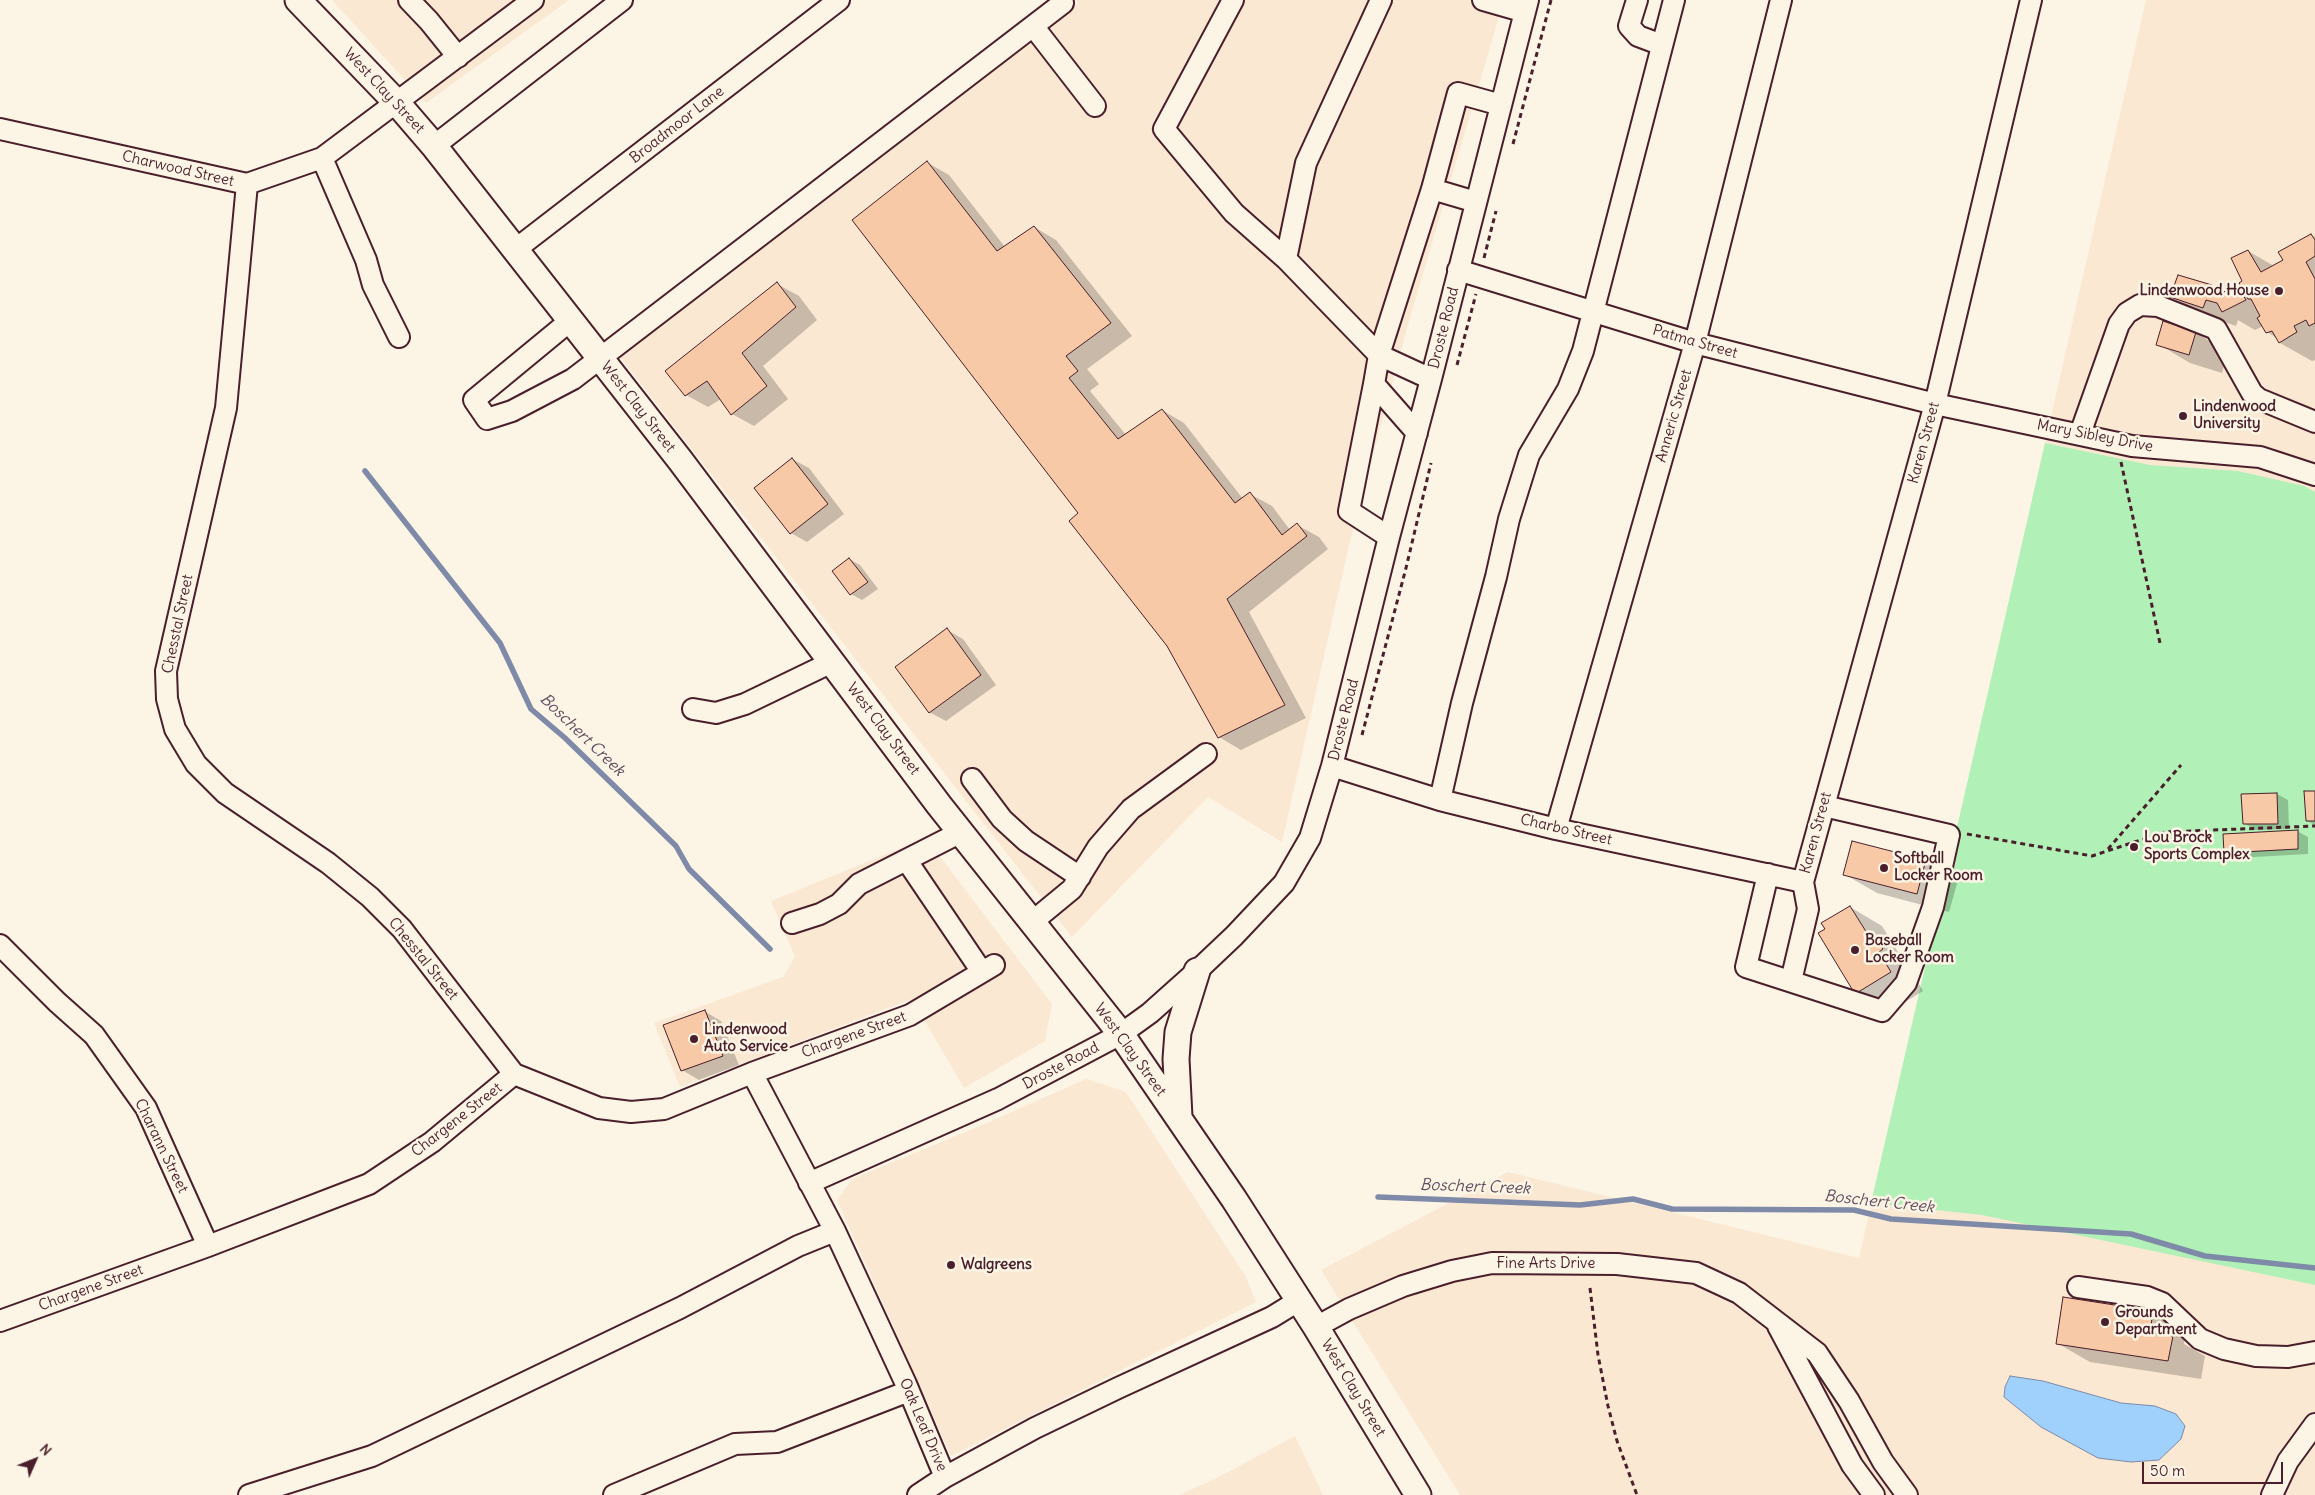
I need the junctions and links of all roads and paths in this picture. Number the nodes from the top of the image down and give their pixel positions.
1 (298, 0) edge
2 (408, 0) edge
3 (533, 0) edge
4 (622, 0) edge
5 (839, 0) edge
6 (1233, 0) edge
7 (1381, 0) edge
8 (1483, 0) edge
9 (1551, 0) edge
10 (1636, 0) edge
11 (1674, 0) edge
12 (1781, 0) edge
13 (2031, 0) edge
14 (1063, 3) dead end
15 (1526, 6) edge
16 (1033, 26) junction
17 (1662, 45) junction
18 (458, 57) junction
19 (397, 103) junction
20 (1500, 105) junction
21 (1095, 106) dead end
22 (0, 129) edge
23 (434, 146) junction
24 (1511, 152) dead end
25 (322, 158) junction
26 (247, 184) junction
27 (1432, 189) junction
28 (1476, 202) junction
29 (1496, 209) dead end
30 (516, 249) junction
31 (1286, 259) junction
32 (1458, 270) junction
33 (1480, 276) junction
34 (1593, 312) junction
35 (571, 320) junction
36 (399, 337) dead end
37 (1695, 343) junction
38 (1379, 355) junction
39 (600, 358) junction
40 (1454, 373) dead end
41 (1432, 379) junction
42 (1374, 384) junction
43 (1935, 404) junction
44 (2315, 422) edge
45 (1417, 433) junction
46 (2080, 434) junction
47 (1432, 455) dead end
48 (2120, 459) dead end
49 (2315, 475) edge
50 (1389, 537) junction
51 (2160, 643) dead end
52 (832, 662) junction
53 (693, 709) dead end
54 (1361, 737) dead end
55 (1206, 754) dead end
56 (2181, 765) dead end
57 (1332, 766) junction
58 (972, 780) dead end
59 (1440, 800) junction
60 (1824, 806) junction
61 (2315, 826) edge
62 (1556, 828) junction
63 (961, 832) junction
64 (1966, 834) dead end
65 (2107, 850) junction
66 (906, 861) junction
67 (1768, 874) junction
68 (1080, 876) junction
69 (1803, 882) junction
70 (792, 922) dead end
71 (1032, 922) junction
72 (0, 944) edge
73 (1197, 971) junction
74 (1790, 981) junction
75 (1121, 1034) junction
76 (752, 1073) junction
77 (514, 1074) junction
78 (1178, 1117) junction
79 (809, 1182) junction
80 (835, 1231) junction
81 (208, 1246) junction
82 (2078, 1287) dead end
83 (1590, 1288) dead end
84 (1298, 1301) junction
85 (1774, 1320) junction
86 (0, 1321) edge
87 (1316, 1327) junction
88 (2315, 1352) edge
89 (909, 1391) junction
90 (2315, 1424) edge
91 (945, 1477) junction
92 (249, 1495) edge
93 (614, 1495) edge
94 (918, 1495) edge
95 (1418, 1495) edge
96 (1637, 1495) edge
97 (1874, 1495) edge
98 (1907, 1495) edge
99 (2272, 1495) edge

1 - 19 main road, West Clay Street
2 - 18 street
3 - 18 street, Charwood Street
4 - 23 street
5 - 30 street, Broadmoor Lane
6 - 31 street
7 - 31 street
8 - 15 street
9 - 24 path
10 - 17 street
11 - 17 street
12 - 37 street, Anneric Street
13 - 43 street, Karen Street
14 - 16 street
15 - 20 street, Droste Road
16 - 21 street
16 - 39 street
17 - 34 street
18 - 19 street, Charwood Street
19 - 23 main road, West Clay Street
19 - 25 street, Charwood Street
20 - 27 street
20 - 28 street, Droste Road
22 - 26 street, Charwood Street
23 - 30 main road, West Clay Street
25 - 26 street, Charwood Street
25 - 36 street
26 - 77 street, Chesstal Street
27 - 28 street
27 - 38 street
28 - 32 street, Droste Road
29 - 33 path
30 - 35 main road, West Clay Street
31 - 38 street
32 - 33 street, Patma Street
32 - 41 street, Droste Road
33 - 34 street, Patma Street
33 - 40 path
34 - 37 street, Patma Street
34 - 59 street
35 - 39 main road, West Clay Street
35 - 39 street
37 - 43 street, Patma Street
37 - 62 street, Anneric Street
38 - 41 street
38 - 42 street
39 - 52 main road, West Clay Street
41 - 45 street, Droste Road
42 - 45 street
42 - 50 street
43 - 46 street, Mary Sibley Drive
43 - 60 street, Karen Street
44 - 46 street
45 - 50 street, Droste Road
46 - 49 street, Mary Sibley Drive
47 - 54 path
48 - 51 path
50 - 57 street, Droste Road
52 - 53 street
52 - 63 main road, West Clay Street
55 - 68 street
56 - 65 path
57 - 59 street, Charbo Street
57 - 73 street, Droste Road
58 - 68 street
59 - 62 street, Charbo Street
60 - 69 street, Karen Street
60 - 74 street
61 - 65 path
62 - 67 street, Charbo Street
63 - 66 street
63 - 71 main road, West Clay Street
64 - 65 path
66 - 70 street
66 - 76 street, Chargene Street
67 - 69 street, Charbo Street
67 - 74 street
68 - 71 street
69 - 74 street
71 - 75 main road, West Clay Street
72 - 81 street, Charann Street
73 - 75 street, Droste Road
73 - 78 main road
75 - 78 main road, West Clay Street
75 - 79 street, Droste Road
76 - 77 street, Chargene Street
76 - 79 street, Oak Leaf Drive
77 - 81 street, Chargene Street
78 - 84 main road, West Clay Street
79 - 80 street, Oak Leaf Drive
80 - 89 street, Oak Leaf Drive
80 - 92 street
81 - 86 street, Chargene Street
82 - 88 street
83 - 96 path
84 - 87 main road, West Clay Street
84 - 91 street, Oak Leaf Drive
85 - 87 street, Fine Arts Drive
85 - 97 street, Fine Arts Drive
85 - 98 street, Fine Arts Drive
87 - 95 main road, West Clay Street
89 - 91 street, Oak Leaf Drive
89 - 93 street
90 - 99 street
91 - 94 street

